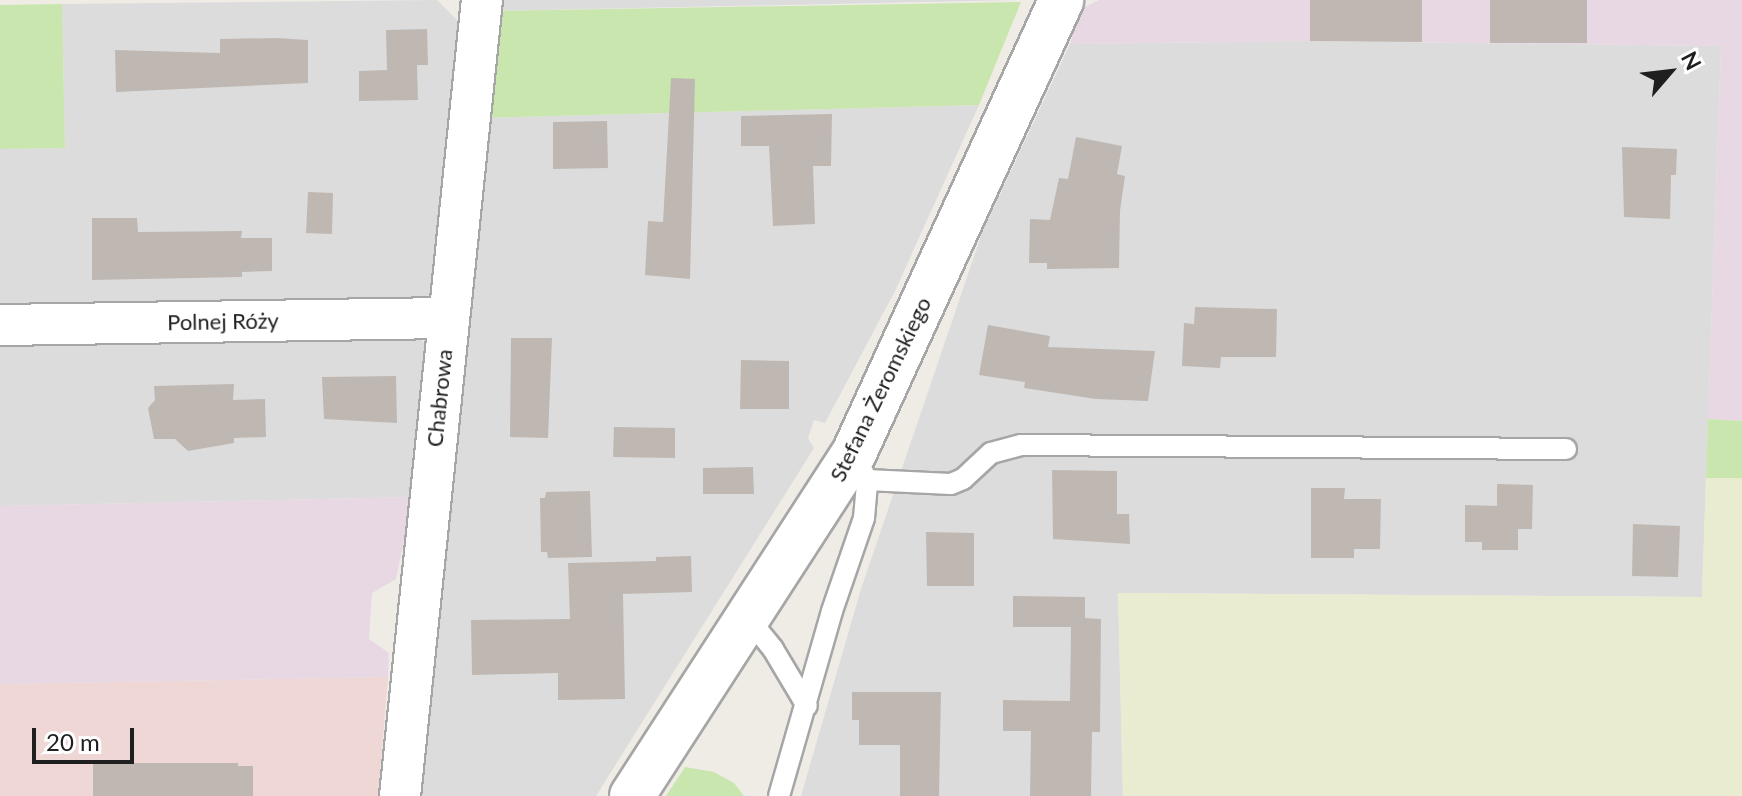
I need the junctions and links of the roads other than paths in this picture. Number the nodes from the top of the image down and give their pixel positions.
1 (482, 0) edge
2 (1061, 0) edge
3 (447, 318) junction
4 (0, 325) edge
5 (1566, 449) dead end
6 (861, 467) junction
7 (748, 618) junction
8 (807, 706) junction
9 (400, 796) edge
10 (632, 796) edge
11 (779, 796) edge

1 - 3 street, Chabrowa
2 - 6 street, Stefana Żeromskiego
3 - 4 street, Polnej Róży
3 - 9 street, Chabrowa
5 - 6 lane
6 - 7 street, Stefana Żeromskiego
6 - 8 lane
7 - 8 lane
7 - 10 street, Stefana Żeromskiego
8 - 11 lane

